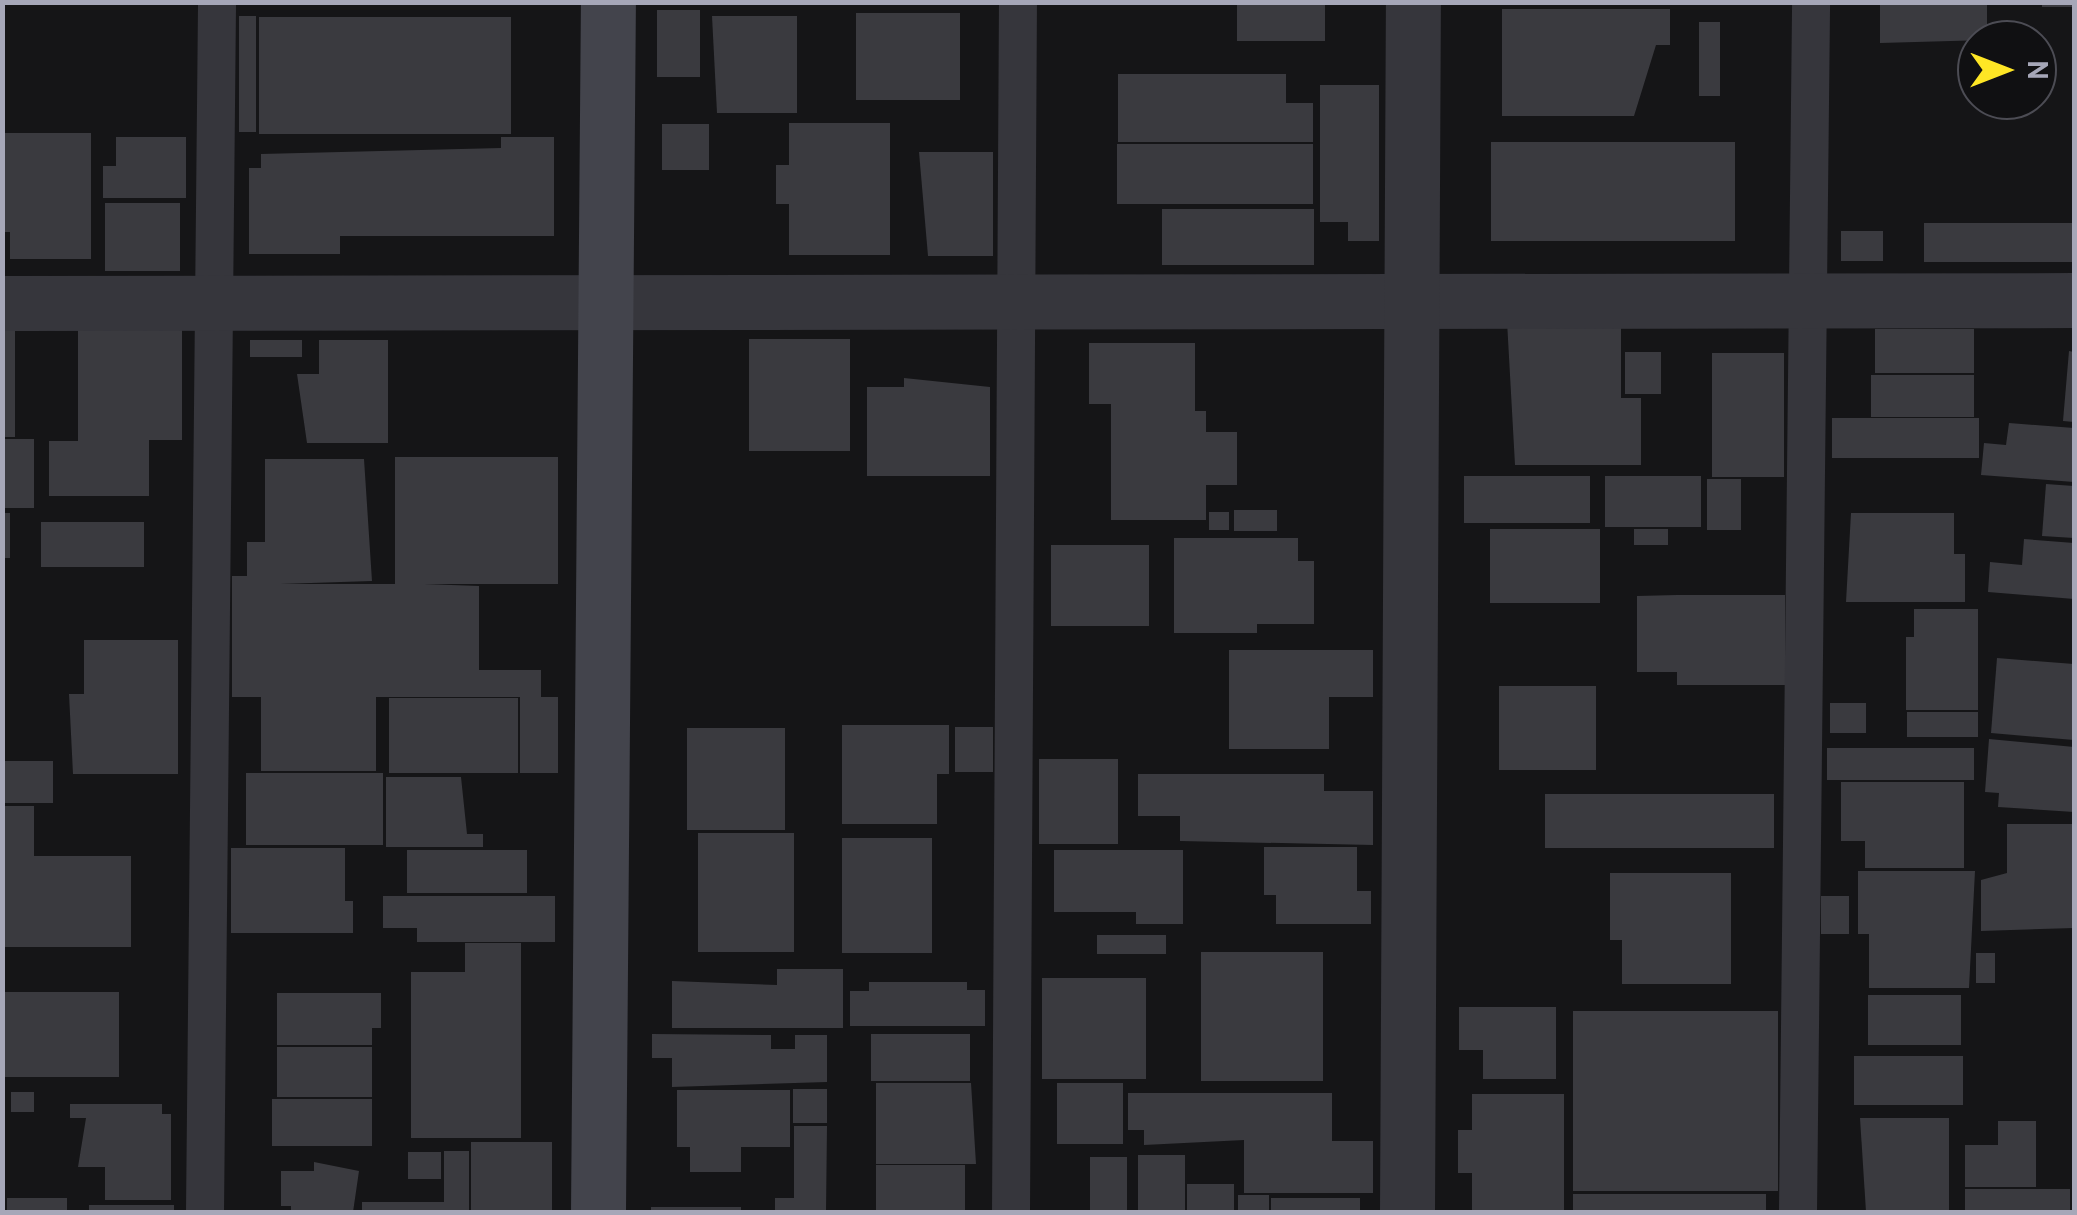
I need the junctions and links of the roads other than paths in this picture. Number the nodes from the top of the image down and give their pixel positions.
1 (217, 2) edge
2 (608, 2) edge
3 (1018, 2) edge
4 (1413, 2) edge
5 (1812, 2) edge
6 (1412, 300) junction
7 (1810, 300) junction
8 (2074, 300) edge
9 (605, 301) junction
10 (1016, 301) junction
11 (214, 303) junction
12 (2, 304) edge
13 (205, 1212) edge
14 (598, 1212) edge
15 (1012, 1212) edge
16 (1407, 1212) edge
17 (1798, 1212) edge

1 - 11 lane
2 - 9 street
3 - 10 lane
4 - 6 street
5 - 7 lane
6 - 7 street
6 - 10 street
6 - 16 street
7 - 8 street
7 - 17 lane
9 - 10 street
9 - 11 street
9 - 14 street
10 - 15 lane
11 - 12 street
11 - 13 lane

